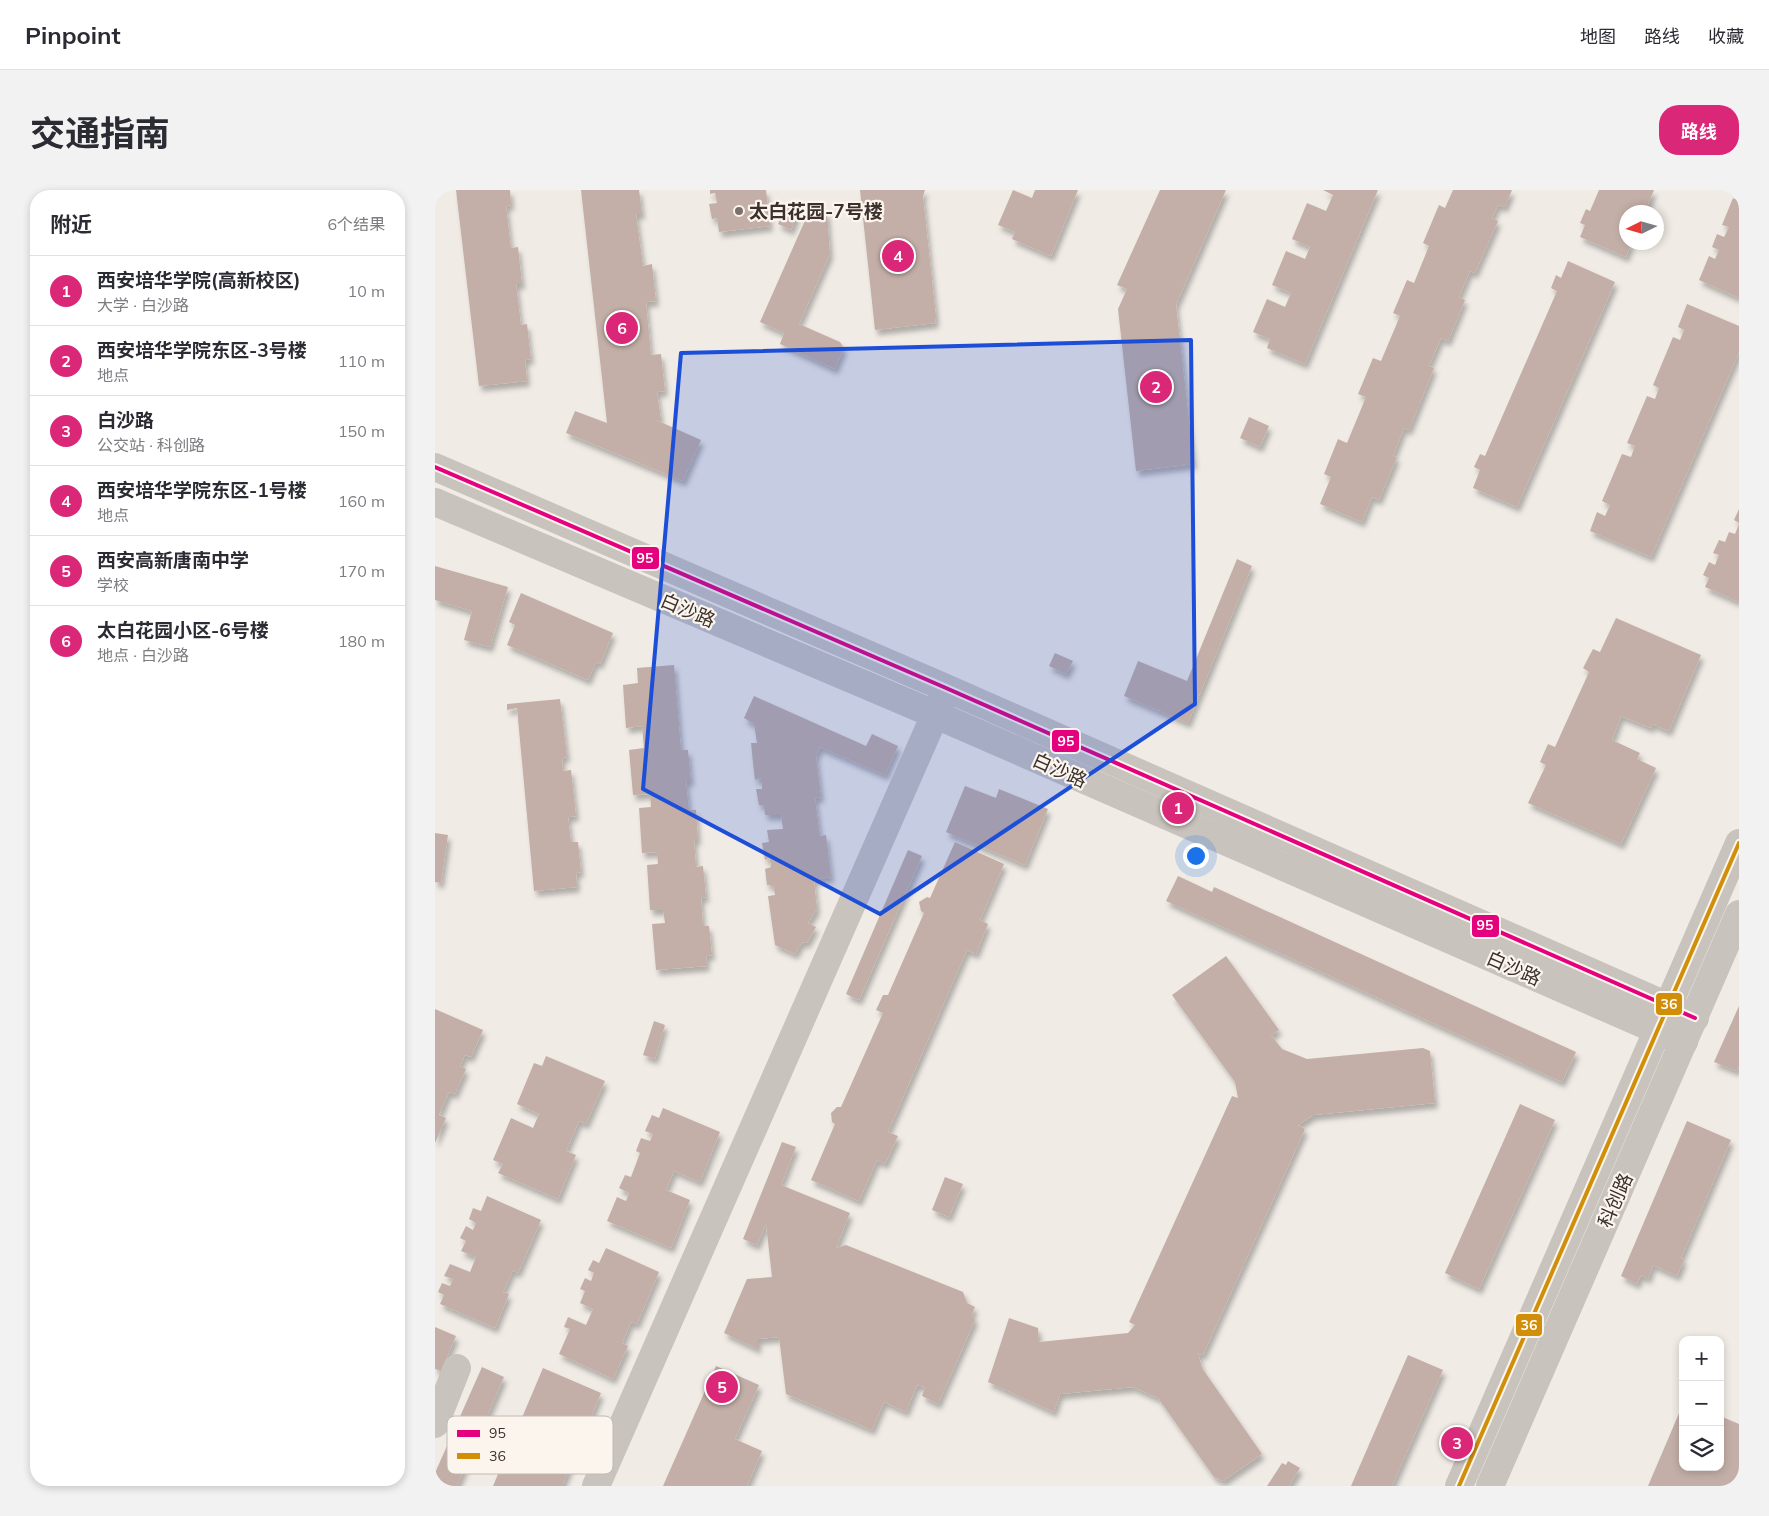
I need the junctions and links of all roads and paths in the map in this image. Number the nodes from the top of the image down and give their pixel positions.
1 (435, 467) edge
2 (435, 502) edge
3 (946, 688) junction
4 (933, 714) junction
5 (1739, 843) edge
6 (1739, 914) edge
7 (1669, 1006) junction
8 (1690, 1030) junction
9 (1657, 1031) junction
10 (457, 1368) dead end
11 (435, 1424) edge
12 (613, 1447) edge
13 (601, 1474) edge
14 (596, 1486) edge
15 (1459, 1486) edge
16 (1490, 1486) edge

1 - 3 street, 白沙路
2 - 4 street, 白沙路
3 - 4 street
3 - 7 street, 白沙路
4 - 9 street, 白沙路
4 - 12 street
5 - 7 street, 科创路
6 - 8 street, 科创路
7 - 8 street, 白沙路
7 - 9 street, 科创路
8 - 9 street, 白沙路
8 - 16 street, 科创路
9 - 15 street, 科创路
10 - 11 street
13 - 14 street

